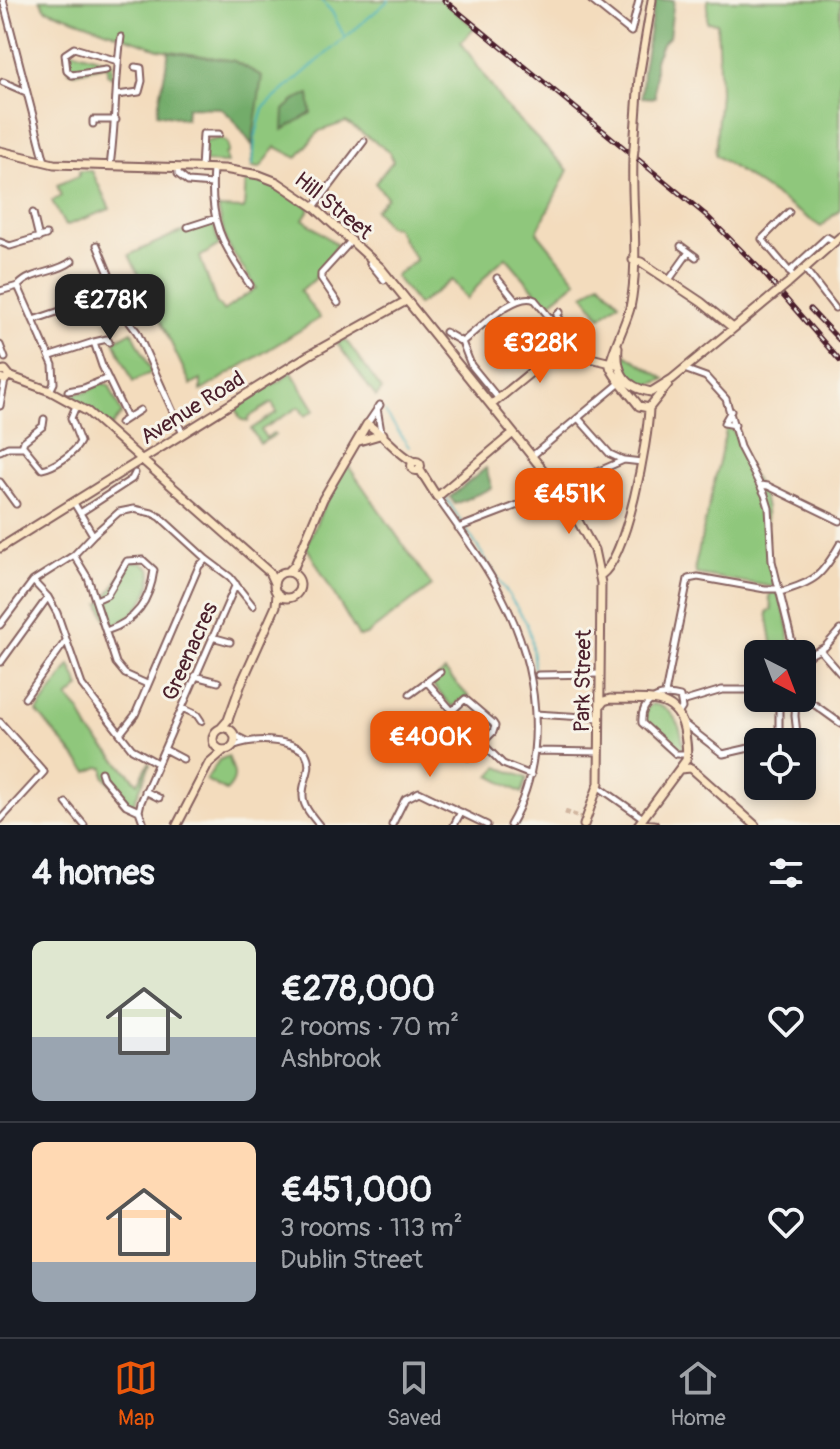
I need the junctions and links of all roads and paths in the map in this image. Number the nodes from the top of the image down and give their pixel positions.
1 (3, 0) edge
2 (591, 0) edge
3 (639, 0) edge
4 (652, 0) edge
5 (121, 37) dead end
6 (118, 61) junction
7 (135, 67) dead end
8 (106, 70) dead end
9 (3, 82) dead end
10 (27, 92) junction
11 (117, 95) junction
12 (116, 120) junction
13 (93, 124) dead end
14 (219, 134) dead end
15 (364, 141) dead end
16 (0, 151) edge
17 (45, 163) junction
18 (110, 166) junction
19 (178, 168) junction
20 (201, 169) junction
21 (213, 169) junction
22 (212, 184) junction
23 (314, 207) junction
24 (789, 212) dead end
25 (33, 213) dead end
26 (216, 218) junction
27 (188, 227) dead end
28 (46, 235) dead end
29 (39, 238) junction
30 (352, 239) junction
31 (0, 242) edge
32 (837, 243) edge
33 (97, 245) dead end
34 (681, 246) dead end
35 (689, 252) junction
36 (696, 257) dead end
37 (373, 260) junction
38 (633, 260) junction
39 (72, 261) dead end
40 (805, 269) junction
41 (792, 276) junction
42 (497, 278) dead end
43 (384, 280) dead end
44 (669, 280) junction
45 (250, 285) dead end
46 (18, 286) junction
47 (0, 291) edge
48 (515, 300) junction
49 (90, 301) dead end
50 (406, 301) junction
51 (338, 303) dead end
52 (396, 307) junction
53 (835, 308) dead end
54 (414, 310) junction
55 (560, 312) dead end
56 (33, 320) junction
57 (733, 328) junction
58 (445, 332) dead end
59 (94, 342) junction
60 (109, 342) dead end
61 (462, 342) junction
62 (571, 342) junction
63 (0, 345) edge
64 (51, 356) junction
65 (699, 356) junction
66 (5, 358) edge
67 (614, 365) junction
68 (684, 369) junction
69 (0, 371) edge
70 (701, 375) junction
71 (5, 378) edge
72 (108, 378) junction
73 (672, 379) junction
74 (621, 383) junction
75 (52, 387) junction
76 (68, 391) dead end
77 (647, 391) junction
78 (498, 398) junction
79 (655, 401) junction
80 (638, 404) junction
81 (76, 405) junction
82 (491, 405) junction
83 (0, 406) edge
84 (649, 408) junction
85 (140, 410) dead end
86 (731, 410) junction
87 (127, 418) junction
88 (578, 418) junction
89 (44, 419) dead end
90 (369, 421) junction
91 (120, 423) dead end
92 (735, 425) junction
93 (381, 430) junction
94 (513, 433) junction
95 (183, 434) junction
96 (356, 442) junction
97 (22, 447) junction
98 (0, 451) edge
99 (532, 456) junction
100 (141, 460) junction
101 (624, 460) junction
102 (642, 462) junction
103 (135, 473) dead end
104 (1, 485) edge
105 (760, 485) junction
106 (557, 490) junction
107 (437, 497) junction
108 (74, 503) junction
109 (16, 504) dead end
110 (80, 513) junction
111 (840, 521) edge
112 (461, 526) junction
113 (93, 535) junction
114 (840, 544) edge
115 (0, 548) edge
116 (74, 555) junction
117 (206, 559) junction
118 (601, 575) junction
119 (284, 576) junction
120 (33, 581) junction
121 (236, 584) junction
122 (780, 590) junction
123 (277, 593) junction
124 (48, 597) junction
125 (285, 598) junction
126 (96, 600) junction
127 (253, 606) dead end
128 (276, 606) junction
129 (0, 625) edge
130 (840, 630) edge
131 (106, 631) junction
132 (212, 637) junction
133 (792, 640) edge
134 (66, 641) junction
135 (230, 642) dead end
136 (819, 652) junction
137 (816, 653) edge
138 (1, 662) edge
139 (440, 672) dead end
140 (840, 673) edge
141 (601, 674) junction
142 (538, 675) dead end
143 (195, 676) junction
144 (218, 682) dead end
145 (427, 682) junction
146 (148, 684) junction
147 (601, 685) junction
148 (744, 690) edge
149 (410, 694) dead end
150 (665, 694) junction
151 (25, 698) dead end
152 (610, 699) junction
153 (653, 699) junction
154 (682, 702) junction
155 (600, 706) junction
156 (816, 706) edge
157 (182, 708) junction
158 (452, 711) junction
159 (535, 714) junction
160 (678, 714) junction
161 (600, 718) junction
162 (228, 720) junction
163 (201, 721) dead end
164 (0, 722) edge
165 (682, 723) junction
166 (840, 723) edge
167 (438, 724) dead end
168 (221, 728) junction
169 (232, 733) junction
170 (120, 734) junction
171 (697, 736) junction
172 (686, 738) junction
173 (246, 741) junction
174 (482, 743) junction
175 (215, 746) junction
176 (232, 746) junction
177 (164, 749) junction
178 (224, 750) junction
179 (744, 750) edge
180 (536, 751) junction
181 (599, 752) junction
182 (687, 754) junction
183 (213, 757) junction
184 (468, 757) dead end
185 (183, 759) dead end
186 (157, 763) junction
187 (680, 769) junction
188 (101, 772) dead end
189 (698, 773) junction
190 (531, 775) junction
191 (599, 787) junction
192 (145, 791) junction
193 (159, 798) dead end
194 (66, 803) dead end
195 (139, 811) junction
196 (461, 812) junction
197 (1, 817) edge
198 (584, 821) edge
199 (646, 822) edge
200 (84, 825) edge
201 (144, 825) edge
202 (177, 825) edge
203 (319, 825) edge
204 (392, 825) edge
205 (454, 825) edge
206 (487, 825) edge
207 (510, 825) edge
208 (755, 825) edge

1 - 10 street
2 - 3 street
4 - 38 main road, bridge
5 - 6 street
6 - 8 street
6 - 11 street
7 - 11 street
9 - 10 street
10 - 17 street
11 - 12 street
12 - 13 street
12 - 18 street
14 - 20 street
15 - 23 street
16 - 17 main road, Hill Street
17 - 18 main road, Hill Street
18 - 19 main road, Hill Street
19 - 20 main road, Hill Street
19 - 22 street
20 - 21 main road, Hill Street
21 - 22 street
21 - 23 main road, Hill Street
22 - 26 street
23 - 30 main road, Hill Street
24 - 41 street
25 - 29 street
26 - 27 street
26 - 45 street
28 - 29 street
29 - 31 street
30 - 37 main road, Hill Street
30 - 51 street
32 - 40 main road
32 - 41 street
33 - 95 street
34 - 35 street
35 - 36 street
35 - 44 street
37 - 43 street
37 - 50 main road, Hill Street
38 - 44 main road
38 - 67 main road
39 - 46 street
40 - 41 main road
40 - 53 street
41 - 57 main road, bridge
42 - 48 street
44 - 57 main road
46 - 47 street
46 - 56 street
48 - 61 street
48 - 62 street
49 - 56 street
50 - 52 main road, Avenue Road
50 - 54 main road, Hill Street
52 - 54 main road
52 - 95 main road, Avenue Road
54 - 82 main road, Hill Street
55 - 62 street
56 - 64 street
57 - 65 main road
58 - 61 street
59 - 60 street
59 - 64 street
59 - 72 street
61 - 78 street
62 - 67 main road
62 - 78 main road
63 - 66 street
64 - 75 street
65 - 68 main road
65 - 70 street
67 - 74 main road
67 - 77 main road
68 - 70 street
68 - 73 main road
69 - 71 main road
70 - 86 street
71 - 75 main road
71 - 83 street
72 - 76 street
72 - 87 street
73 - 77 main road
73 - 79 main road
74 - 80 main road
74 - 88 street
75 - 81 main road
77 - 79 main road
77 - 80 main road
78 - 82 main road
79 - 84 main road
80 - 84 main road
81 - 97 street
81 - 100 main road
82 - 94 main road
84 - 102 main road
85 - 87 street
86 - 92 street
86 - 92 street
87 - 91 street
88 - 99 street
88 - 101 street
89 - 97 street
90 - 93 main road
90 - 93 street
90 - 96 main road
92 - 105 street
93 - 96 main road
93 - 107 main road
94 - 99 main road
94 - 107 main road
95 - 100 main road, Avenue Road
96 - 119 main road
97 - 98 street
99 - 106 main road
100 - 108 main road, Avenue Road
100 - 119 main road
101 - 102 street
101 - 106 street
102 - 118 main road
103 - 110 street
104 - 109 street
105 - 111 street
105 - 122 street
106 - 112 street
106 - 118 main road
107 - 112 street
108 - 110 street
108 - 115 main road, Avenue Road
110 - 113 street
112 - 159 street
113 - 116 street, Greenacres
113 - 117 street, Greenacres
114 - 122 street
116 - 120 street, Greenacres
116 - 126 street, Greenacres
117 - 121 street, Greenacres
117 - 146 street
118 - 141 main road, Park Street
119 - 123 main road
119 - 125 main road
120 - 124 street
120 - 129 street, Greenacres
121 - 127 street
121 - 132 street, Greenacres
122 - 133 street
122 - 150 street
123 - 125 main road
123 - 128 main road
124 - 134 street
124 - 138 street
125 - 128 main road
126 - 131 street, Greenacres
126 - 131 street
128 - 162 main road
130 - 136 street
131 - 146 street, Greenacres
132 - 135 street
132 - 143 street, Greenacres
134 - 151 street
134 - 170 street
136 - 137 street
136 - 140 street
139 - 145 street
141 - 142 street
141 - 147 main road, Park Street
143 - 144 street
143 - 157 street, Greenacres
145 - 149 street
145 - 158 street
146 - 170 street, Greenacres
147 - 152 main road
147 - 155 main road, Park Street
148 - 154 street
150 - 153 street
150 - 154 street
152 - 153 main road
152 - 155 main road
153 - 160 main road
153 - 182 street
154 - 160 street
155 - 161 main road, Park Street
156 - 166 street
157 - 163 street
157 - 177 street, Greenacres
158 - 167 street
158 - 174 street
159 - 161 street
159 - 180 street
160 - 165 main road
161 - 181 main road, Park Street
162 - 168 main road
162 - 169 main road
164 - 197 street
165 - 171 street
165 - 172 main road
168 - 169 main road
168 - 175 main road
169 - 173 street
169 - 176 main road
170 - 186 street
171 - 172 street
171 - 179 street
172 - 182 main road
173 - 176 street
173 - 203 street
174 - 184 street
174 - 190 street
175 - 178 main road
175 - 183 main road
176 - 178 main road
177 - 185 street
177 - 186 street, Greenacres
178 - 183 main road
180 - 181 street
180 - 190 street
181 - 191 main road, Park Street
182 - 187 main road
182 - 189 main road
183 - 202 main road
186 - 192 street, Greenacres
187 - 189 main road
187 - 199 main road
188 - 195 street
189 - 208 main road
190 - 207 street
191 - 198 main road
191 - 199 street
192 - 193 street
192 - 195 street, Greenacres
194 - 200 street
195 - 201 street
196 - 204 street
196 - 205 street
196 - 206 street

